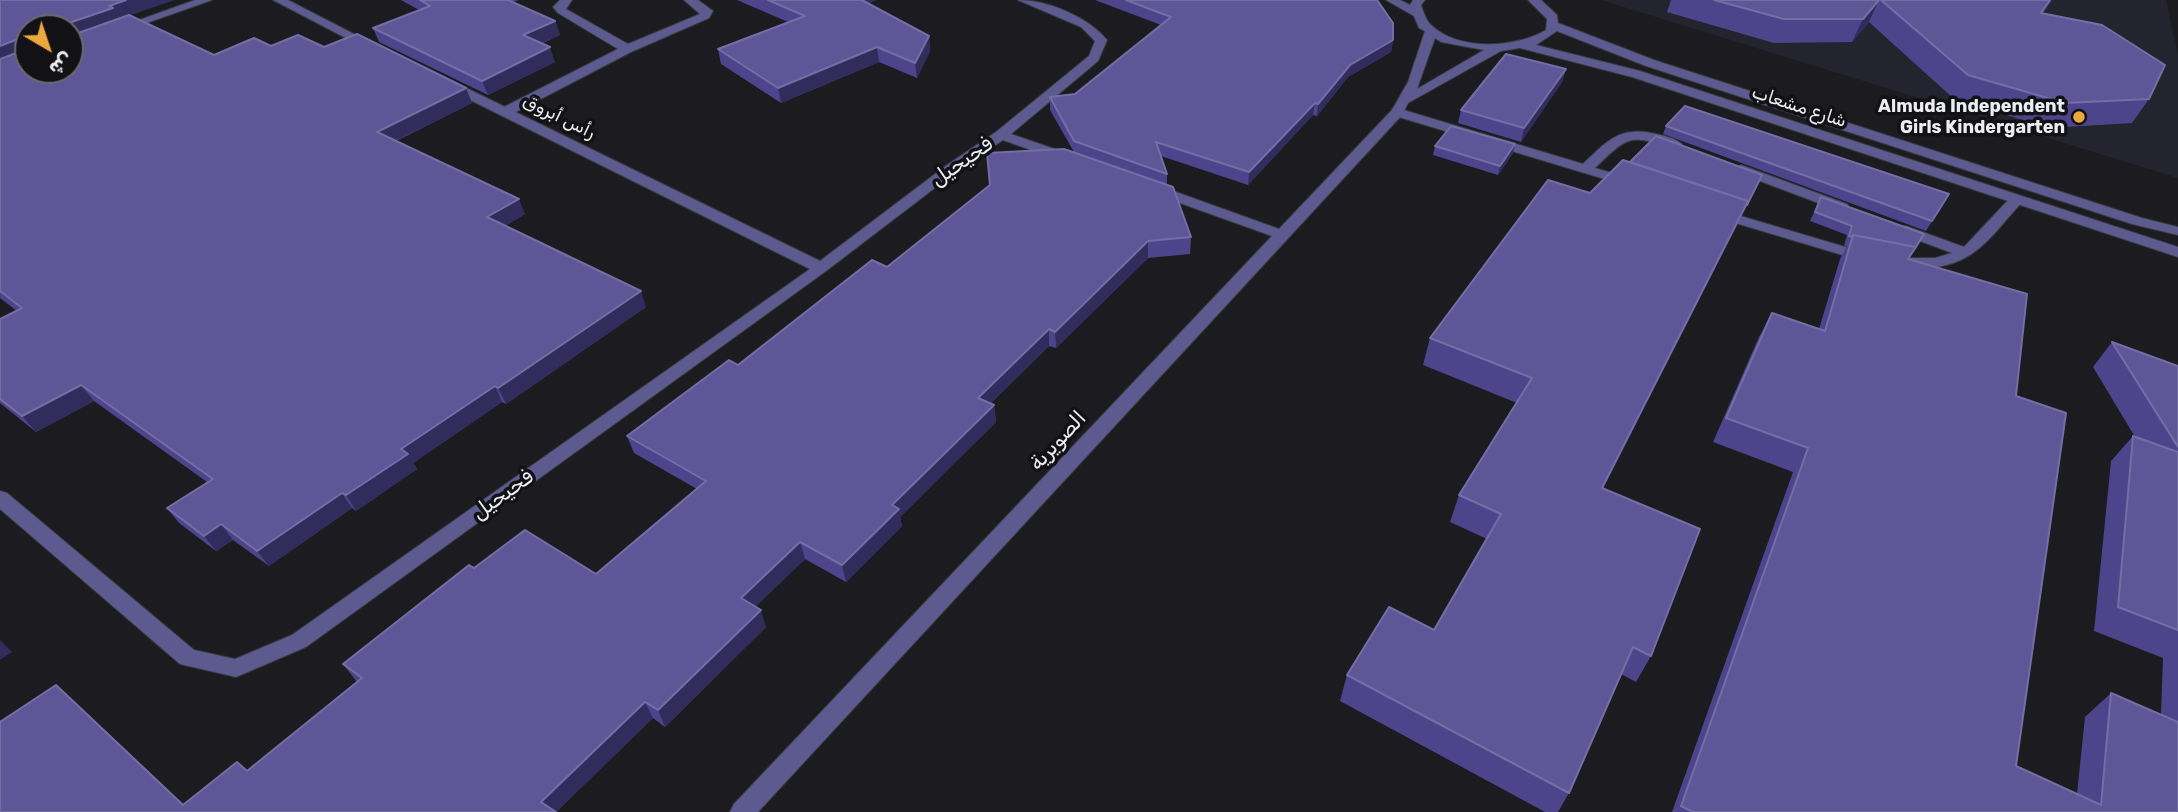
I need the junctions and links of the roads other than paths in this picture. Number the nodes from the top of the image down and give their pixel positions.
1 (206, 0) edge
2 (279, 0) edge
3 (566, 0) edge
4 (690, 0) edge
5 (1024, 0) edge
6 (1392, 0) edge
7 (1419, 0) edge
8 (1534, 0) edge
9 (1415, 13) junction
10 (1555, 26) junction
11 (1431, 31) junction
12 (107, 33) edge
13 (1525, 46) junction
14 (1497, 48) junction
15 (627, 49) junction
16 (386, 53) edge
17 (434, 77) edge
18 (1401, 106) junction
19 (505, 112) junction
20 (1001, 135) junction
21 (1692, 150) edge
22 (1077, 162) edge
23 (1731, 165) edge
24 (1587, 168) junction
25 (1141, 185) edge
26 (1643, 187) edge
27 (2017, 200) junction
28 (1699, 207) edge
29 (1862, 214) edge
30 (1888, 224) edge
31 (2178, 230) edge
32 (1282, 235) junction
33 (2178, 252) edge
34 (1967, 253) junction
35 (821, 268) junction
36 (0, 498) edge
37 (741, 812) edge

1 - 12 street
2 - 16 street
3 - 15 street
4 - 15 street
5 - 20 street, فحيحيل
6 - 9 street
7 - 9 street
8 - 10 street
9 - 11 street
10 - 13 street
10 - 31 street, شارع مشعاب
11 - 14 street
11 - 18 street, الصويرية
13 - 14 street
13 - 27 street, شارع مشعاب
14 - 18 street, الصويرية
15 - 19 street
17 - 19 street, رأس أبروق
18 - 24 street
18 - 32 street, الصويرية
19 - 35 street, رأس أبروق
20 - 22 street, فحيحيل
20 - 35 street, فحيحيل
21 - 24 street
23 - 29 street
24 - 26 street
25 - 32 street
27 - 33 street, شارع مشعاب
27 - 34 street
28 - 34 street
30 - 34 street
32 - 37 street, الصويرية
35 - 36 street, فحيحيل

